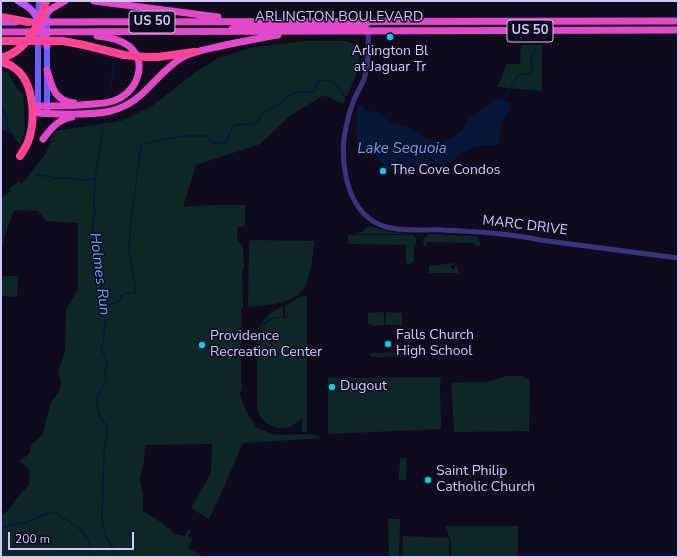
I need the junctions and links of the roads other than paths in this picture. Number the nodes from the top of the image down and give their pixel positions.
1 (18, 1) edge
2 (38, 1) edge
3 (46, 1) edge
4 (65, 1) edge
5 (94, 1) edge
6 (40, 16) junction
7 (1, 17) edge
8 (252, 21) junction
9 (368, 21) junction
10 (678, 21) edge
11 (1, 22) edge
12 (28, 22) junction
13 (678, 30) edge
14 (1, 32) edge
15 (53, 32) junction
16 (218, 32) junction
17 (312, 32) junction
18 (368, 32) junction
19 (1, 41) edge
20 (47, 46) junction
21 (194, 52) junction
22 (1, 58) edge
23 (1, 62) edge
24 (47, 70) junction
25 (82, 105) junction
26 (38, 110) joint
27 (47, 110) junction
28 (86, 114) junction
29 (42, 139) dead end
30 (20, 156) dead end
31 (678, 258) edge

1 - 6 main road
2 - 6 main road
3 - 6 highway
4 - 6 highway
5 - 8 highway
6 - 20 main road
6 - 20 main road
6 - 22 highway
6 - 26 main road
7 - 12 highway
8 - 9 highway, ARLINGTON BOULEVARD / US 50
8 - 12 highway, ARLINGTON BOULEVARD / US 50
9 - 10 highway, ARLINGTON BOULEVARD / US 50
9 - 16 highway
9 - 18 street
11 - 12 main road, ARLINGTON BOULEVARD / US 50
13 - 18 highway, ARLINGTON BOULEVARD / US 50
14 - 15 highway, ARLINGTON BOULEVARD / US 50
15 - 16 highway, ARLINGTON BOULEVARD / US 50
15 - 25 highway
16 - 17 highway, ARLINGTON BOULEVARD / US 50
17 - 18 highway, ARLINGTON BOULEVARD / US 50
17 - 21 highway
18 - 31 street, MARC DRIVE
19 - 21 highway
20 - 24 main road
21 - 28 highway
23 - 30 highway
24 - 25 highway
24 - 27 main road
25 - 27 highway
26 - 27 highway
27 - 28 highway
28 - 29 highway

